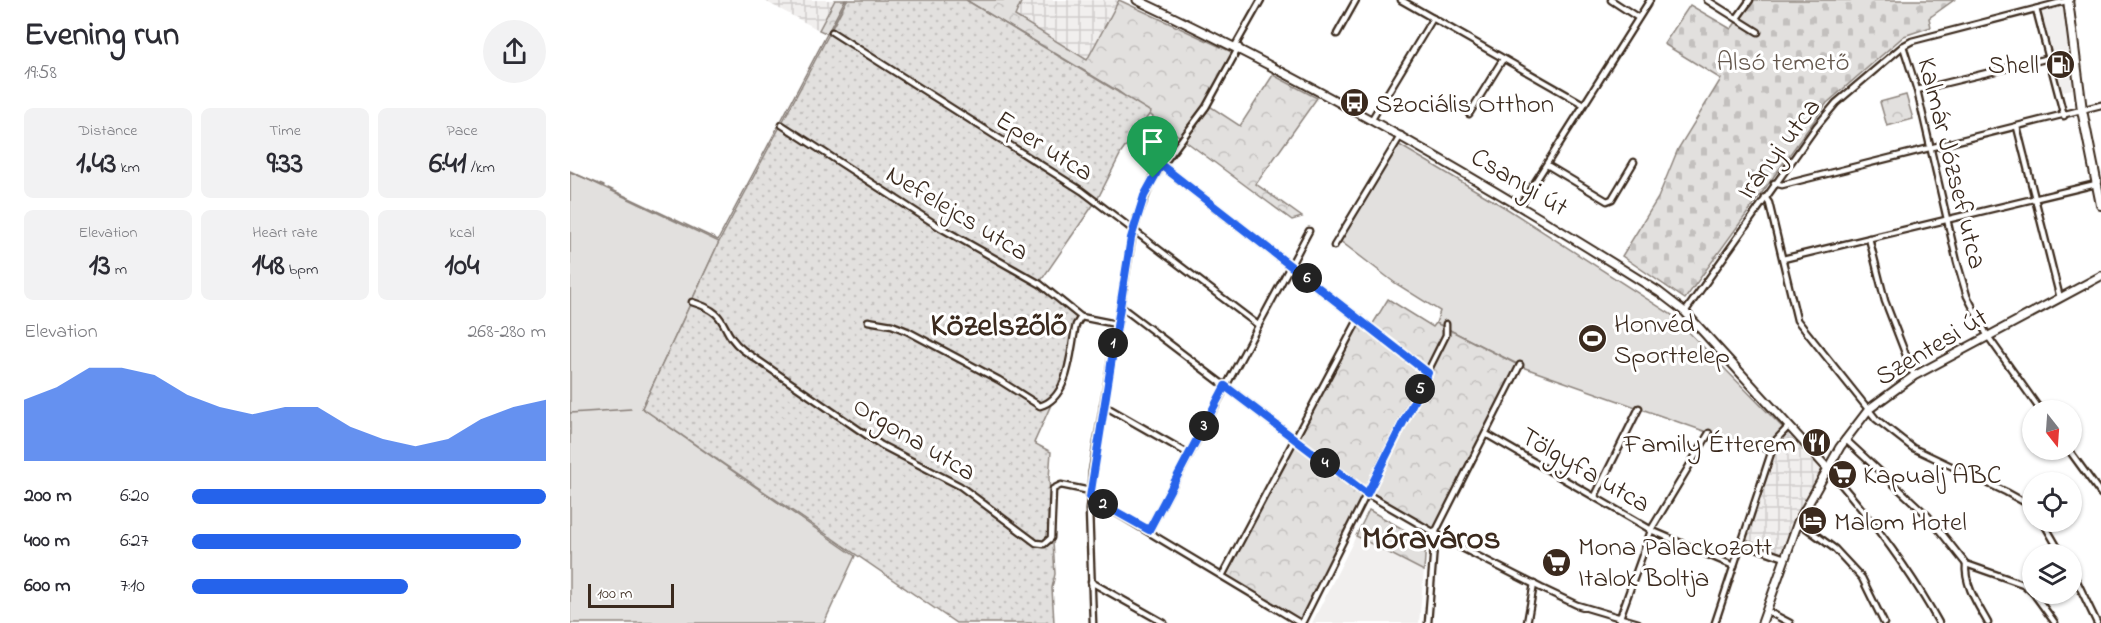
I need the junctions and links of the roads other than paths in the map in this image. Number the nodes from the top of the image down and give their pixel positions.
1 (1137, 0) edge
2 (1262, 0) edge
3 (1356, 0) edge
4 (1401, 0) edge
5 (1611, 0) edge
6 (1650, 0) edge
7 (1707, 0) edge
8 (1750, 0) edge
9 (2069, 0) edge
10 (2036, 9) junction
11 (1637, 17) junction
12 (1433, 18) junction
13 (1737, 18) junction
14 (832, 32) dead end
15 (1758, 32) dead end
16 (1336, 34) dead end
17 (1903, 46) junction
18 (1237, 47) junction
19 (1503, 58) junction
20 (2049, 58) junction
21 (1917, 90) junction
22 (1582, 104) junction
23 (2101, 105) edge
24 (2082, 110) junction
25 (1469, 114) dead end
26 (2064, 116) junction
27 (1372, 118) junction
28 (782, 125) dead end
29 (2017, 127) junction
30 (1401, 135) junction
31 (1930, 149) junction
32 (1634, 162) dead end
33 (1161, 165) junction
34 (1547, 165) junction
35 (1774, 183) junction
36 (2096, 184) junction
37 (1765, 197) junction
38 (2036, 200) junction
39 (2101, 205) edge
40 (1520, 206) junction
41 (1947, 220) junction
42 (1133, 229) junction
43 (1309, 231) dead end
44 (1869, 238) junction
45 (1334, 246) dead end
46 (1783, 259) junction
47 (1289, 264) junction
48 (2101, 276) edge
49 (2060, 298) junction
50 (692, 302) dead end
51 (1119, 306) junction
52 (1686, 312) junction
53 (1081, 318) junction
54 (1359, 318) junction
55 (868, 321) dead end
56 (1116, 324) junction
57 (1446, 324) dead end
58 (1258, 325) junction
59 (1987, 336) junction
60 (1520, 365) dead end
61 (1428, 373) junction
62 (1914, 376) junction
63 (1225, 386) junction
64 (2033, 400) edge
65 (1102, 405) junction
66 (1639, 408) dead end
67 (1869, 409) junction
68 (1789, 426) junction
69 (1709, 433) dead end
70 (1486, 434) junction
71 (1294, 439) junction
72 (1845, 439) junction
73 (1189, 454) junction
74 (2076, 460) edge
75 (1828, 469) junction
76 (1090, 494) junction
77 (1367, 494) junction
78 (2101, 494) edge
79 (1595, 496) junction
80 (2022, 503) edge
81 (1798, 522) junction
82 (1651, 529) junction
83 (1149, 530) junction
84 (1435, 533) junction
85 (1742, 543) junction
86 (1785, 558) junction
87 (1966, 564) junction
88 (1734, 567) junction
89 (1222, 576) junction
90 (1092, 582) junction
91 (1534, 584) junction
92 (2022, 584) edge
93 (2082, 592) edge
94 (2041, 604) edge
95 (1767, 611) junction
96 (1619, 620) edge
97 (1092, 623) edge
98 (1164, 623) edge
99 (1301, 623) edge
100 (1428, 623) edge
101 (1527, 623) edge
102 (1638, 623) edge
103 (1715, 623) edge
104 (1762, 623) edge
105 (1790, 623) edge
106 (1884, 623) edge
107 (1940, 623) edge
108 (1988, 623) edge
109 (2055, 623) edge
110 (2097, 623) edge

1 - 18 street, Csanyi út
2 - 18 street
3 - 16 street
4 - 12 street
5 - 11 street
6 - 11 street
7 - 13 street
8 - 13 street
9 - 10 street, Irányi utca
9 - 24 main road
10 - 17 street, Irányi utca
10 - 20 street
11 - 22 street
12 - 19 street
12 - 27 street
13 - 15 street
14 - 42 street, Eper utca
17 - 21 street, Kalmár József utca
17 - 35 street, Irányi utca
18 - 27 street, Csanyi út
18 - 33 street
19 - 22 street
19 - 25 street
20 - 21 street
20 - 26 street
21 - 31 street, Kalmár József utca
22 - 34 street
23 - 24 street
24 - 26 street
24 - 36 main road
26 - 29 street
27 - 30 street, Csanyi út
28 - 53 street, Nefelejcs utca
29 - 31 street
29 - 38 street
30 - 40 street, Csanyi út
30 - 45 street
31 - 35 street
31 - 41 street, Kalmár József utca
32 - 34 street
33 - 42 street
33 - 47 street
34 - 40 street
35 - 37 street, Irányi utca
36 - 38 street
36 - 39 main road
37 - 46 street
37 - 52 street, Irányi utca
38 - 41 street
38 - 49 street
40 - 52 street, Csanyi út
41 - 44 street
41 - 59 street, Kalmár József utca
42 - 51 street
42 - 58 street, Eper utca
43 - 47 street
44 - 46 street
44 - 62 street
46 - 67 street
47 - 54 street
47 - 58 street
48 - 49 street, Szentesi út
49 - 59 street, Szentesi út
50 - 76 street, Orgona utca
51 - 56 street
51 - 63 street
52 - 68 street, Csanyi út
53 - 55 street
53 - 56 street, Nefelejcs utca
54 - 61 street
54 - 71 street
56 - 65 street
57 - 61 street
58 - 63 street
59 - 62 street, Szentesi út
59 - 64 street, Kalmár József utca
60 - 70 street
61 - 77 street
62 - 67 street, Szentesi út
63 - 71 street
63 - 73 street
65 - 73 street
65 - 76 street
66 - 79 street
67 - 72 street, Szentesi út
67 - 80 street
68 - 75 street, Csanyi út
68 - 85 street
69 - 82 street
70 - 79 street, Tölgyfa utca
70 - 84 street
71 - 77 street
71 - 89 street
72 - 75 street, Szentesi út
72 - 87 street
73 - 83 street
74 - 78 street
75 - 81 street, Szentesi út
75 - 107 street
76 - 83 street, Orgona utca
76 - 90 street
77 - 84 street
77 - 99 street
79 - 82 street, Tölgyfa utca
81 - 86 street, Szentesi út
81 - 106 street
82 - 88 street, Tölgyfa utca
82 - 96 street
83 - 89 street, Orgona utca
84 - 91 street
84 - 100 street
85 - 86 street
85 - 88 street
86 - 95 street, Szentesi út
87 - 92 street
87 - 108 street
88 - 103 street
89 - 99 street, Orgona utca
90 - 97 street
90 - 98 street
91 - 96 street
91 - 101 street
93 - 110 street
94 - 109 street
95 - 104 street, Szentesi út
95 - 105 street
96 - 102 street

